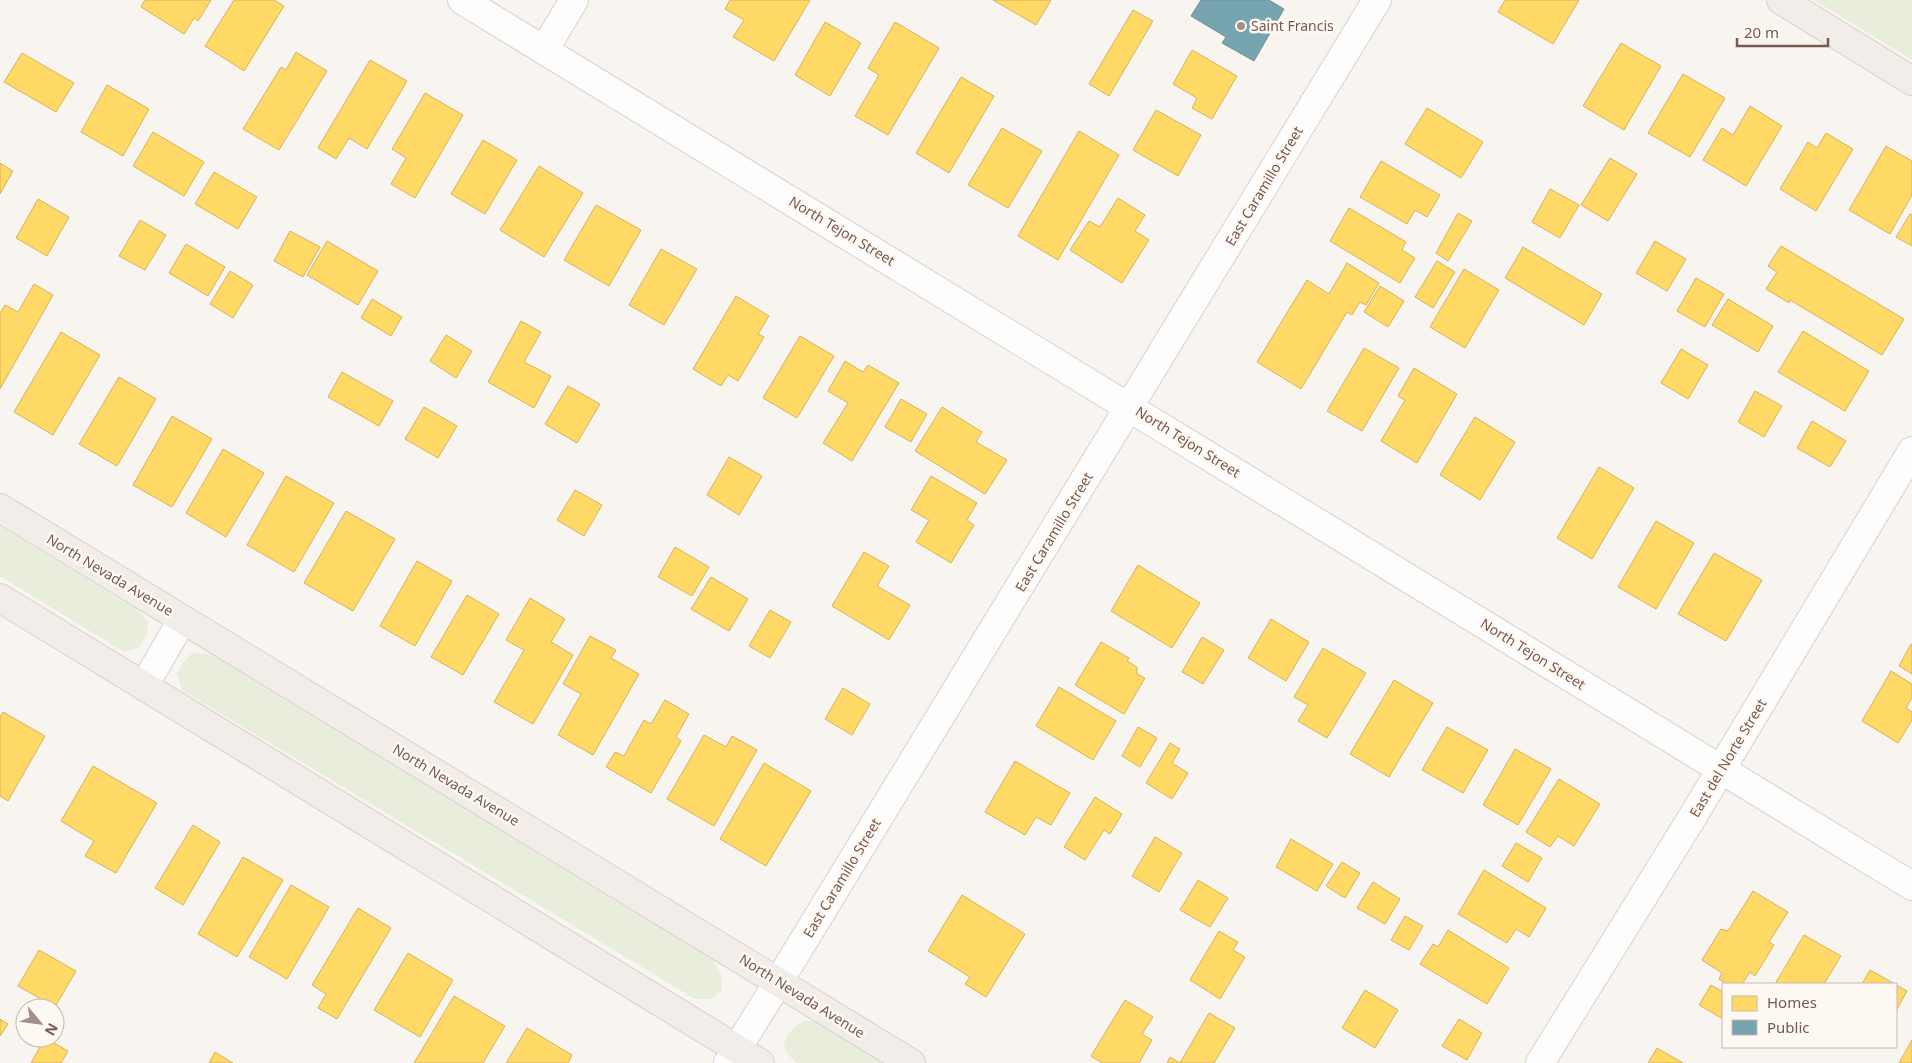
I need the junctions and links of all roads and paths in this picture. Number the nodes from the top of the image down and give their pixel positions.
1 (462, 0) edge
2 (574, 0) edge
3 (1377, 0) edge
4 (1781, 0) edge
5 (544, 50) junction
6 (1912, 81) edge
7 (1130, 407) junction
8 (1912, 451) edge
9 (0, 508) edge
10 (0, 598) edge
11 (182, 620) junction
12 (144, 686) junction
13 (1721, 770) junction
14 (1912, 886) edge
15 (779, 981) junction
16 (732, 1056) edge
17 (760, 1063) edge
18 (911, 1063) edge
19 (1540, 1063) edge

1 - 5 street, North Tejon Street
2 - 5 street
3 - 7 street, East Caramillo Street
4 - 6 main road
5 - 7 street, North Tejon Street
7 - 13 street, North Tejon Street
7 - 15 street, East Caramillo Street
8 - 13 street, East del Norte Street
9 - 11 main road, North Nevada Avenue
10 - 12 main road
11 - 12 street
11 - 15 main road, North Nevada Avenue
12 - 16 main road
13 - 14 street, North Tejon Street
13 - 19 street, East del Norte Street
15 - 16 street, East Caramillo Street
15 - 18 main road, North Nevada Avenue
16 - 17 main road

